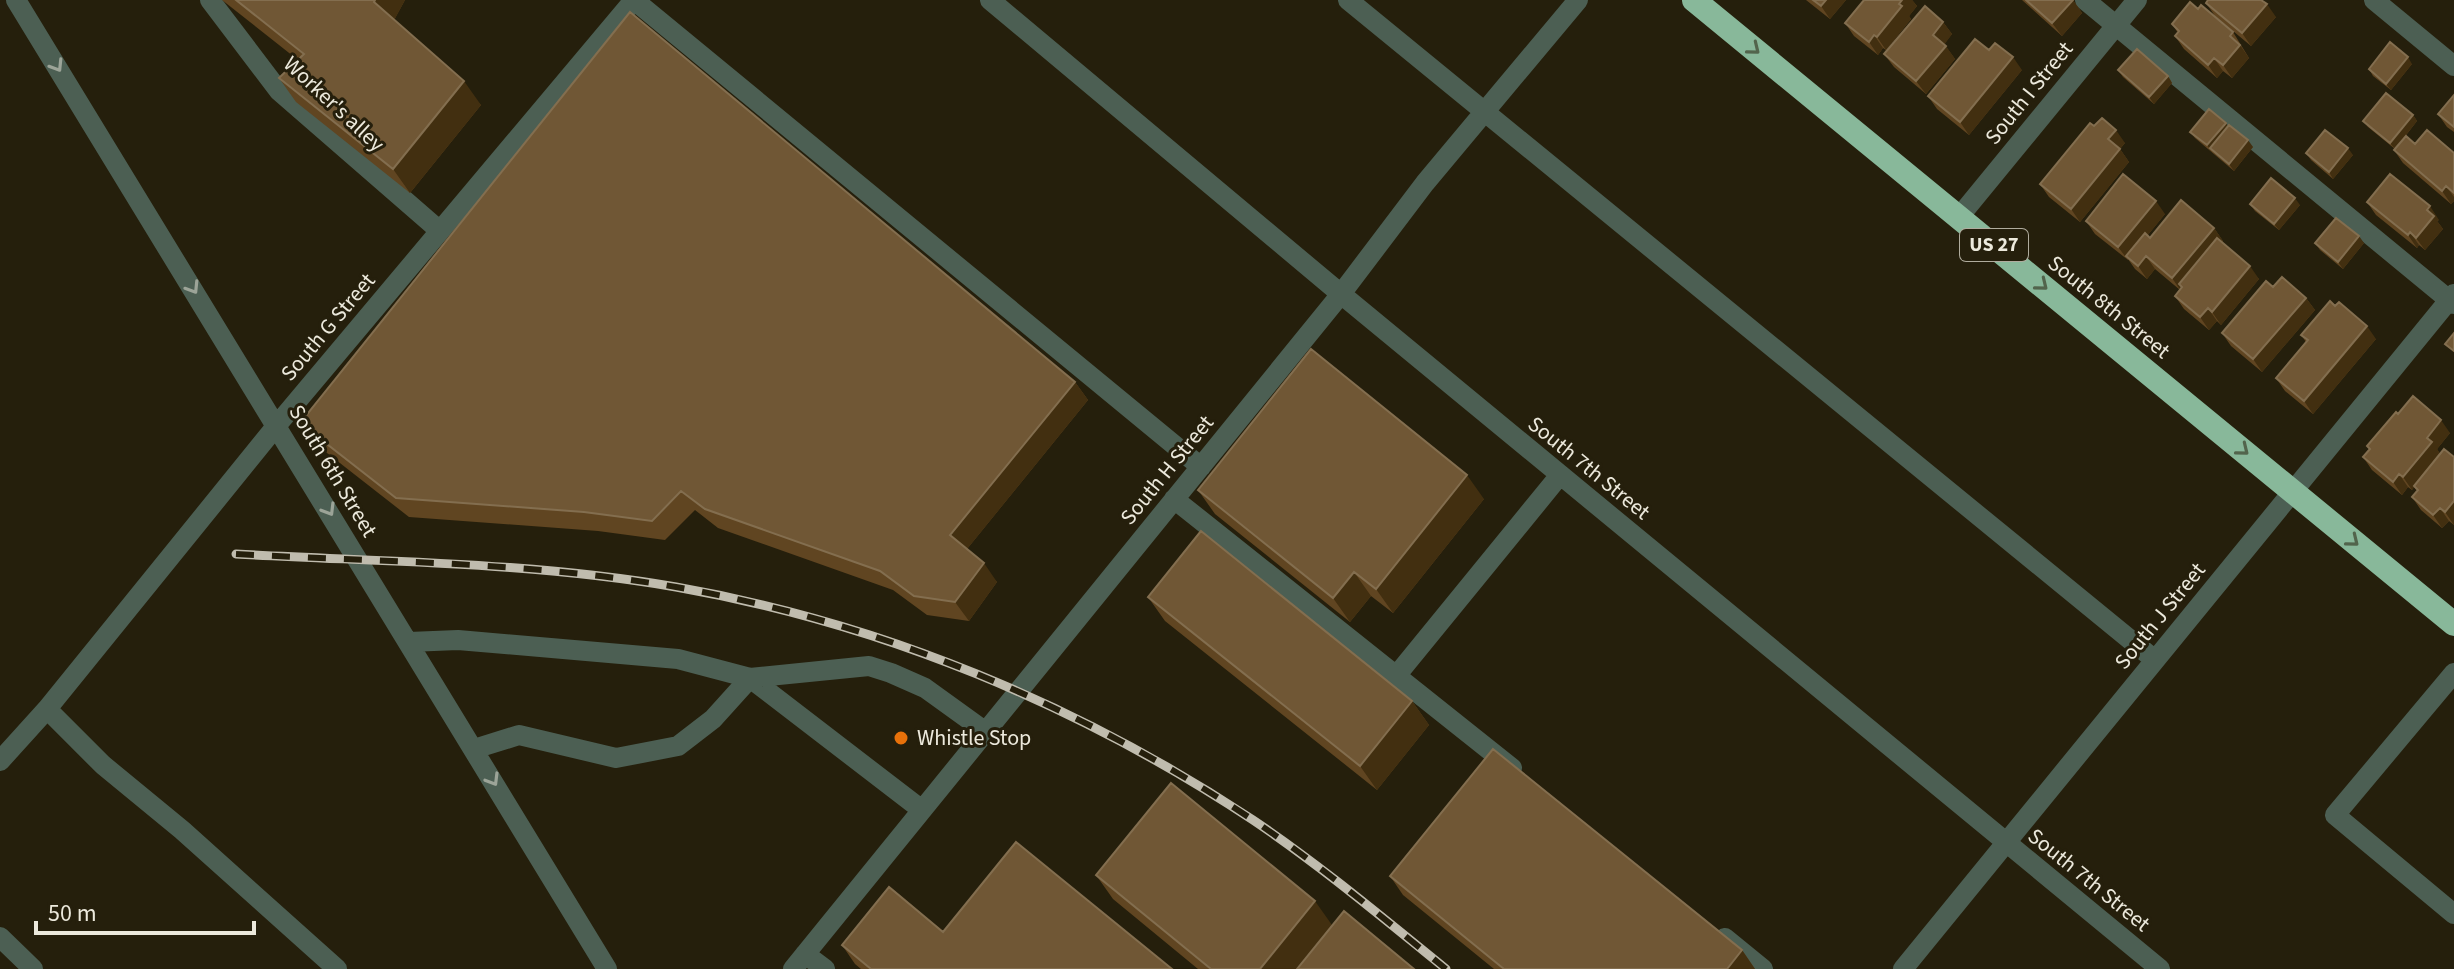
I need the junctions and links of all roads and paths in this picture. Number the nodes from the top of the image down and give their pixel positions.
1 (16, 0) edge
2 (210, 0) edge
3 (634, 0) edge
4 (990, 0) edge
5 (1348, 0) edge
6 (1578, 0) edge
7 (1694, 0) edge
8 (2085, 0) edge
9 (2137, 0) edge
10 (2374, 0) edge
11 (2116, 25) junction
12 (2454, 66) edge
13 (1484, 113) junction
14 (1959, 217) junction
15 (440, 231) junction
16 (1341, 294) junction
17 (2452, 299) edge
18 (277, 425) junction
19 (1201, 467) junction
20 (1560, 475) junction
21 (2293, 492) junction
22 (1174, 499) junction
23 (2454, 624) edge
24 (409, 642) junction
25 (2155, 660) junction
26 (2454, 673) edge
27 (1396, 676) junction
28 (750, 678) junction
29 (47, 709) junction
30 (986, 732) junction
31 (474, 749) junction
32 (0, 761) edge
33 (1531, 783) edge
34 (922, 810) junction
35 (2006, 843) junction
36 (2454, 914) edge
37 (1714, 930) edge
38 (0, 937) edge
39 (799, 962) edge
40 (33, 969) edge
41 (337, 969) edge
42 (607, 969) edge
43 (825, 969) edge
44 (1763, 969) edge
45 (1903, 969) edge
46 (2160, 969) edge

1 -> 18 street, South 6th Street
2 - 15 street, Worker's alley
3 - 15 street, South G Street
3 - 19 street
4 - 16 street, South 7th Street
5 - 13 street
6 - 13 street, South H Street
7 -> 14 highway, South 8th Street / US 27
8 - 11 street
9 - 11 street, South I Street
10 - 12 street
11 - 14 street, South I Street
11 - 17 street
13 - 16 street, South H Street
13 - 25 street
14 -> 21 highway, South 8th Street / US 27
15 - 18 street, South G Street
16 - 19 street, South H Street
16 - 20 street, South 7th Street
17 - 21 street, South J Street
18 -> 24 street, South 6th Street
18 - 29 street, South G Street
19 - 22 street, South H Street
20 - 27 street
20 - 35 street, South 7th Street
21 -> 23 highway, South 8th Street / US 27
21 - 25 street, South J Street
22 - 27 street
22 - 30 street, South H Street
24 - 28 street
24 - 31 street, South 6th Street
25 - 35 street, South J Street
26 - 36 street
27 - 33 street
28 - 30 street
28 - 31 street
28 - 34 street
29 - 32 street, South G Street
29 - 41 street
30 - 34 street, South H Street
31 -> 42 street, South 6th Street
34 - 39 street, South H Street
35 - 45 street, South J Street
35 - 46 street, South 7th Street
37 - 44 street
38 - 40 street
39 - 43 street

